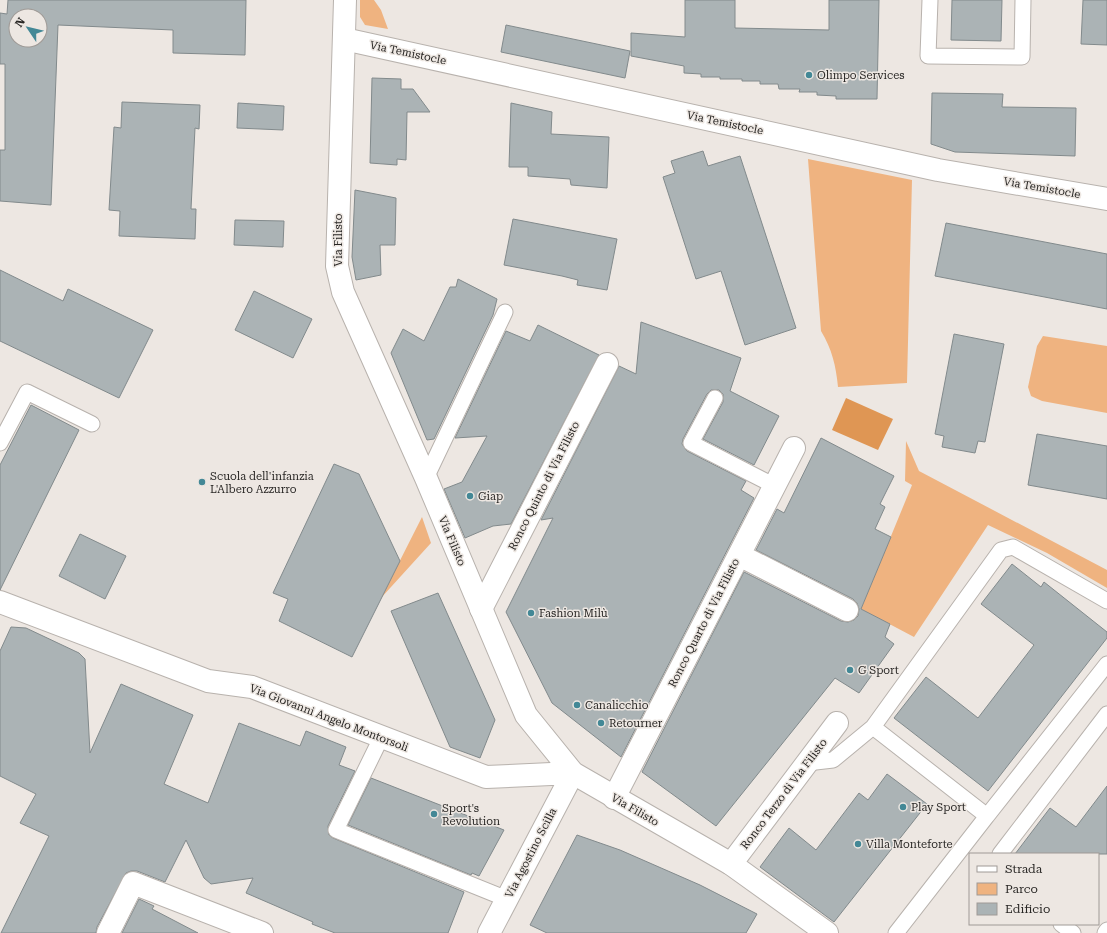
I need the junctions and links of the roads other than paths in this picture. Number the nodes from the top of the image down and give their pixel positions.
1 (345, 0) edge
2 (930, 0) edge
3 (1023, 0) edge
4 (344, 39) junction
5 (1107, 199) edge
6 (505, 312) dead end
7 (608, 364) dead end
8 (714, 398) dead end
9 (92, 424) dead end
10 (0, 443) edge
11 (794, 448) dead end
12 (426, 478) junction
13 (775, 486) junction
14 (739, 555) junction
15 (0, 602) edge
16 (1107, 602) edge
17 (481, 609) junction
18 (847, 610) dead end
19 (1107, 664) edge
20 (1107, 714) edge
21 (837, 723) dead end
22 (873, 727) junction
23 (381, 738) junction
24 (807, 763) junction
25 (573, 773) junction
26 (614, 798) junction
27 (987, 816) junction
28 (1001, 853) edge
29 (731, 864) junction
30 (507, 899) junction
31 (1062, 925) edge
32 (1107, 930) edge
33 (108, 933) edge
34 (262, 933) edge
35 (489, 933) edge
36 (827, 933) edge
37 (896, 933) edge
38 (1072, 933) edge
39 (1105, 933) edge

1 - 4 street, Via Filisto
2 - 3 lane
4 - 5 street, Via Temistocle
4 - 12 street, Via Filisto
6 - 12 lane
7 - 17 street, Ronco Quinto di Via Filisto
8 - 13 lane
9 - 10 lane
11 - 13 street, Ronco Quarto di Via Filisto
12 - 17 street, Via Filisto
13 - 14 street, Ronco Quarto di Via Filisto
14 - 18 street
14 - 26 street, Ronco Quarto di Via Filisto
15 - 23 street, Via Giovanni Angelo Montorsoli
16 - 22 lane
17 - 25 street, Via Filisto
19 - 27 lane
20 - 28 lane
21 - 24 street, Ronco Terzo di Via Filisto
22 - 24 lane
22 - 27 lane
23 - 25 street, Via Giovanni Angelo Montorsoli
23 - 30 lane
24 - 29 street, Ronco Terzo di Via Filisto
25 - 26 street, Via Filisto
25 - 30 street, Via Agostino Scilla
26 - 29 street, Via Filisto
27 - 37 lane
29 - 36 street, Via Filisto
30 - 35 street, Via Agostino Scilla
31 - 38 lane
32 - 39 lane
33 - 34 street

